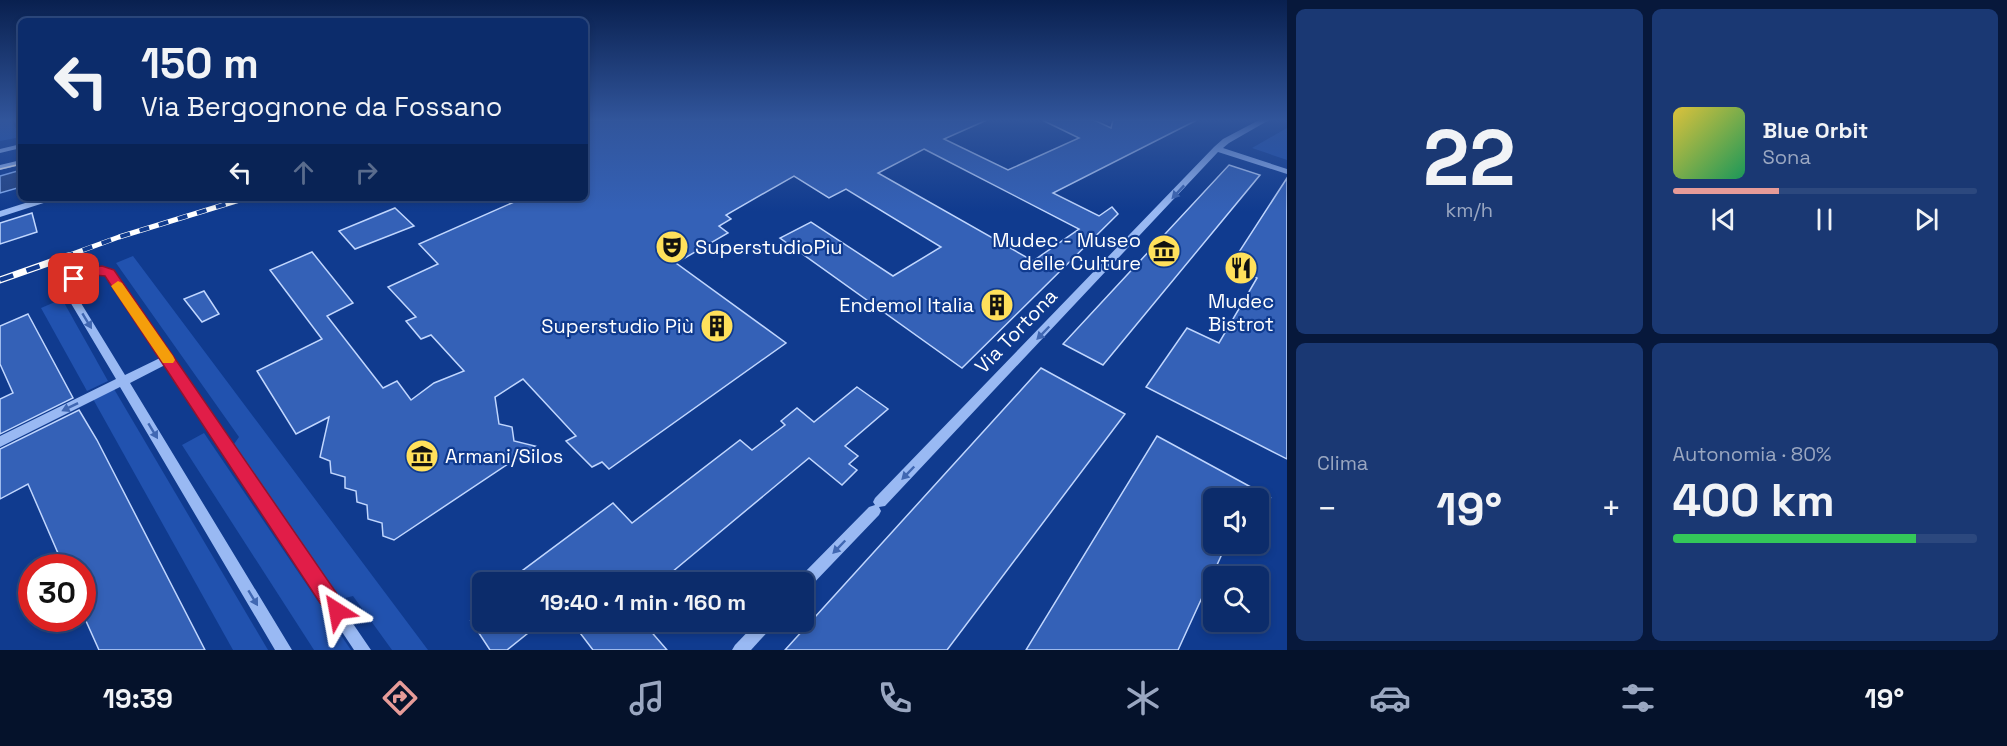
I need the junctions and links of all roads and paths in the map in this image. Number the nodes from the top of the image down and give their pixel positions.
1 (1216, 150) edge
2 (1221, 150) edge
3 (18, 163) edge
4 (0, 168) edge
5 (1287, 172) edge
6 (41, 201) edge
7 (0, 214) edge
8 (167, 359) junction
9 (123, 381) junction
10 (0, 442) edge
11 (814, 572) edge
12 (757, 632) edge
13 (284, 650) edge
14 (363, 650) edge
15 (740, 650) edge

1 -> 11 street, Via Tortona
2 - 5 street
3 - 4 street
6 - 7 street
8 - 9 street
8 -> 9 street
8 - 14 street
9 -> 10 street
9 -> 13 street
12 - 15 street

